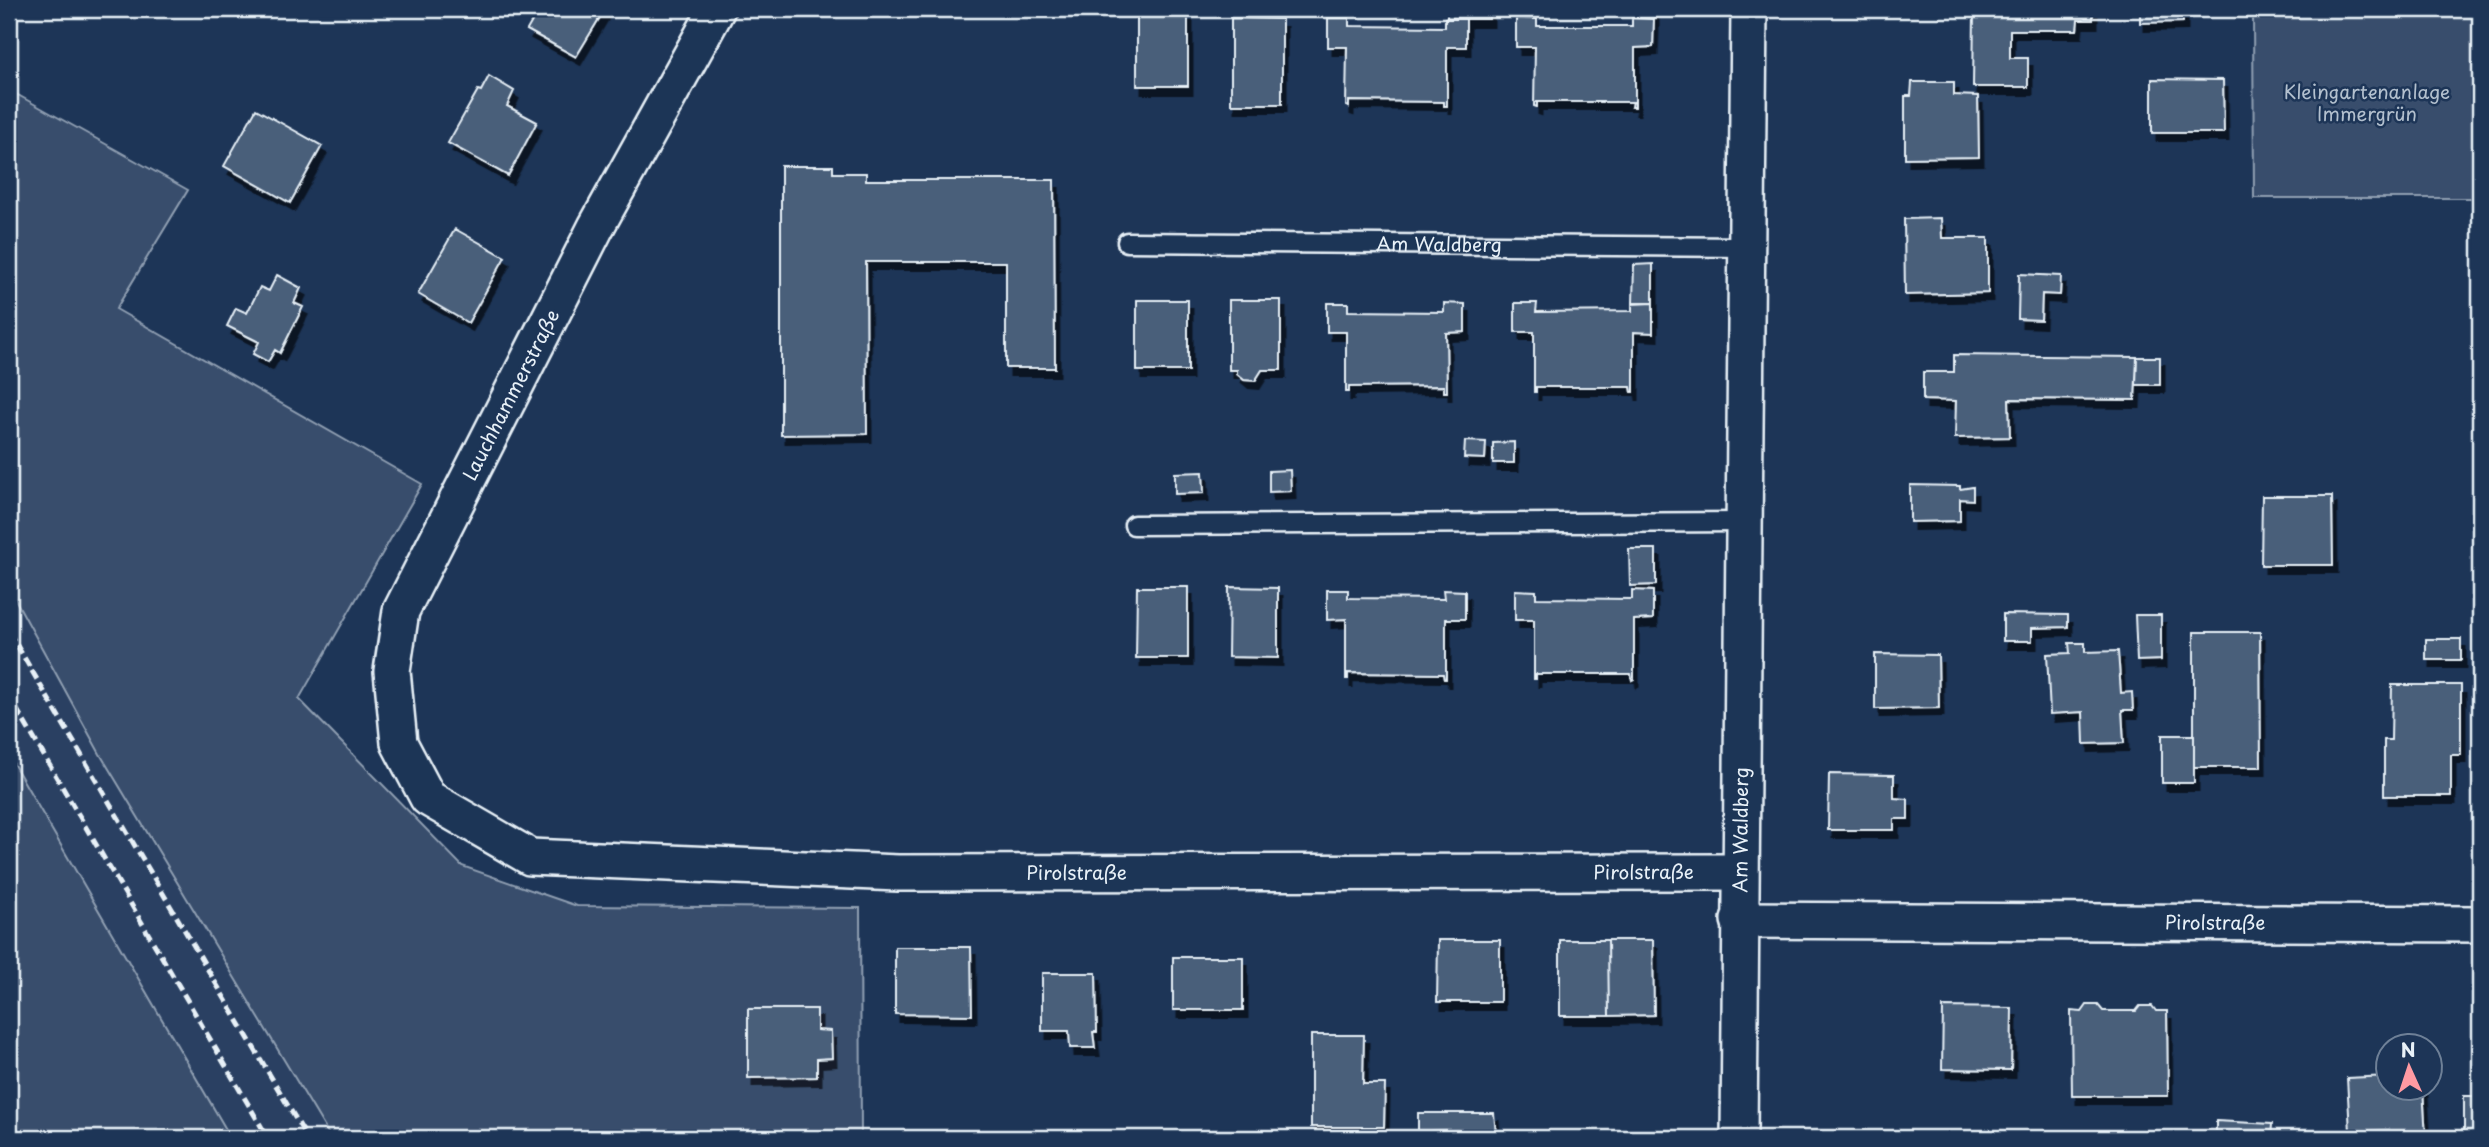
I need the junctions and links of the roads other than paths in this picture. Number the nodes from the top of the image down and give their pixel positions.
1 (717, 9) edge
2 (1749, 9) edge
3 (1127, 242) dead end
4 (1748, 247) junction
5 (1746, 522) junction
6 (1134, 525) dead end
7 (429, 798) joint
8 (1740, 872) junction
9 (1739, 920) junction
10 (2480, 925) edge
11 (1739, 1138) edge

1 - 7 street, Lauchhammerstraße
2 - 4 street, Am Waldberg
3 - 4 lane, Am Waldberg
4 - 5 street, Am Waldberg
5 - 6 lane
5 - 8 street, Am Waldberg
7 - 8 street, Pirolstraße
8 - 9 street, Am Waldberg
9 - 10 street, Pirolstraße
9 - 11 street, Am Waldberg

